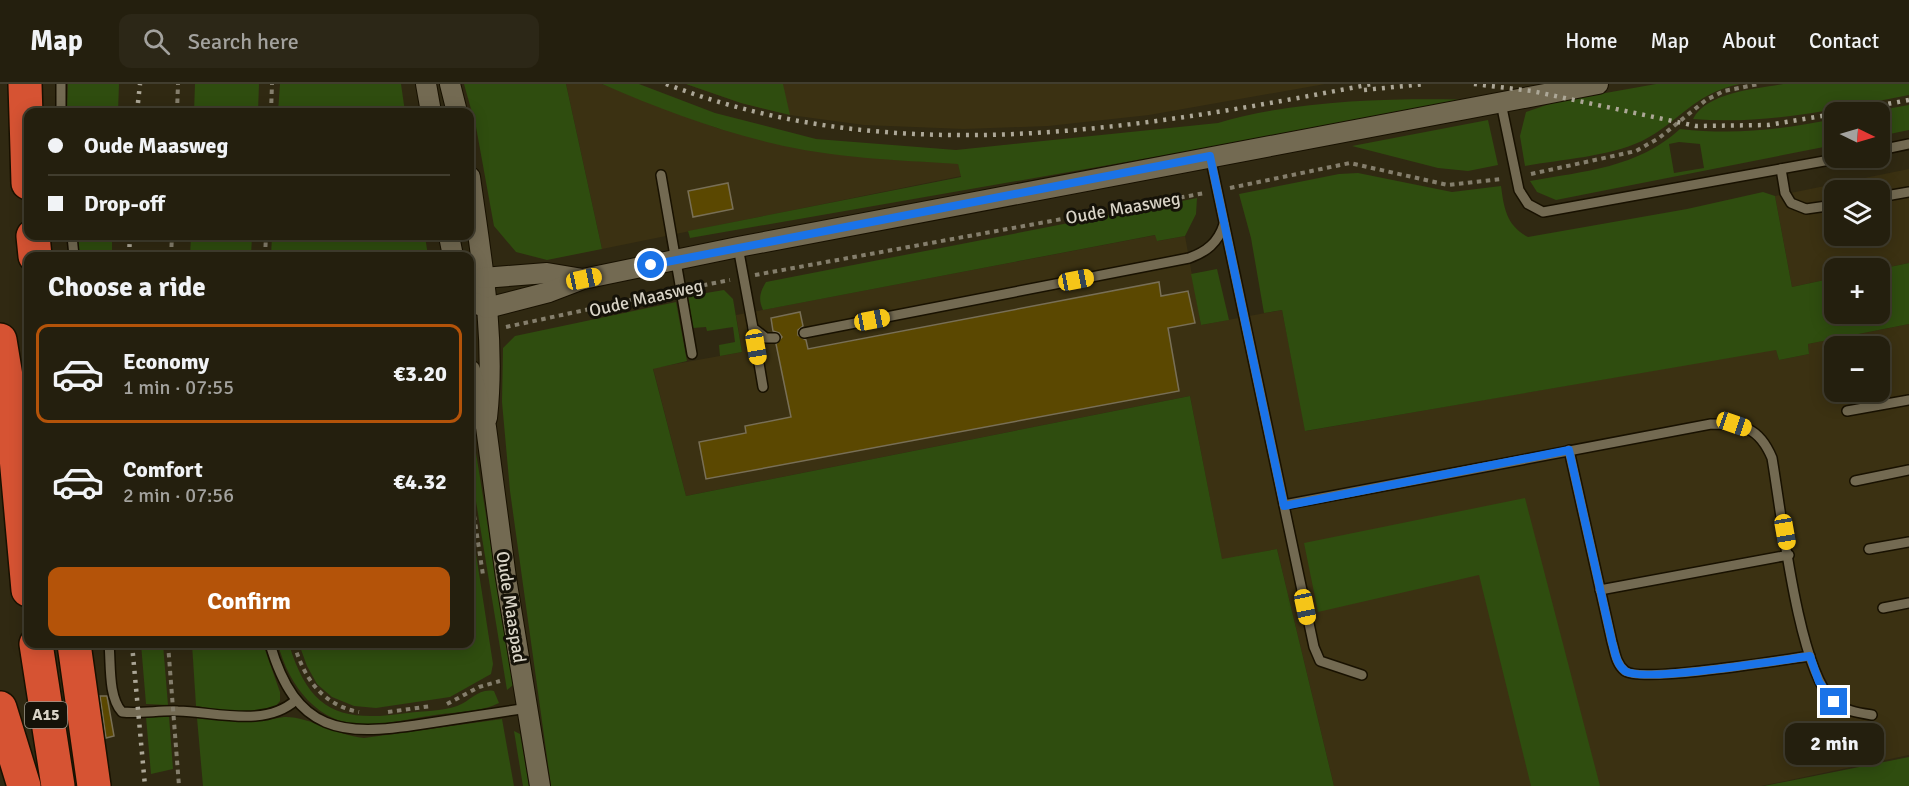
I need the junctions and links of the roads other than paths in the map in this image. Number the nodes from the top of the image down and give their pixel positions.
1 (25, 84) edge
2 (61, 84) edge
3 (426, 84) edge
4 (450, 84) edge
5 (1598, 84) edge
6 (1501, 103) junction
7 (26, 108) edge
8 (61, 108) edge
9 (429, 108) edge
10 (456, 108) edge
11 (1909, 144) edge
12 (1890, 148) edge
13 (1210, 156) junction
14 (1824, 161) edge
15 (1781, 169) junction
16 (661, 175) dead end
17 (1909, 192) edge
18 (1890, 195) edge
19 (1824, 206) edge
20 (1225, 222) junction
21 (474, 240) edge
22 (738, 247) junction
23 (674, 260) junction
24 (584, 279) junction
25 (476, 284) edge
26 (478, 304) edge
27 (753, 328) junction
28 (804, 333) dead end
29 (775, 338) dead end
30 (0, 340) edge
31 (692, 354) dead end
32 (474, 384) edge
33 (763, 387) dead end
34 (1909, 400) edge
35 (1847, 411) dead end
36 (486, 427) junction
37 (1569, 450) junction
38 (1909, 470) edge
39 (1855, 481) dead end
40 (1284, 506) junction
41 (1909, 542) edge
42 (24, 546) edge
43 (1869, 549) dead end
44 (1789, 555) junction
45 (1600, 590) junction
46 (1909, 603) edge
47 (1883, 608) dead end
48 (37, 648) edge
49 (75, 648) edge
50 (109, 648) edge
51 (272, 648) edge
52 (1810, 656) junction
53 (1362, 675) dead end
54 (296, 700) junction
55 (0, 708) edge
56 (528, 708) junction
57 (1872, 715) dead end
58 (24, 786) edge
59 (58, 786) edge
60 (94, 786) edge
61 (540, 786) edge

1 - 7 highway
2 - 8 lane
3 - 9 street
4 - 10 street
5 - 6 street, Oude Maasweg
6 - 13 street, Oude Maasweg
6 - 15 lane
11 - 12 lane
13 - 20 lane
13 - 22 street, Oude Maasweg
14 - 15 lane
15 - 19 lane
16 - 23 lane
17 - 18 lane
20 - 28 lane
20 - 40 lane
21 - 25 street
22 - 23 street, Oude Maasweg
22 - 27 lane
23 - 24 street, Oude Maasweg
23 - 31 lane
24 - 25 street, Oude Maasweg
24 - 26 street, Oude Maasweg
25 - 26 street
26 - 36 street, Oude Maaspad
27 - 29 lane
27 - 33 lane
30 - 42 highway
32 - 36 street, Oude Maaspad
34 - 35 lane
36 - 56 street, Oude Maaspad
37 - 40 lane
37 - 44 lane
37 - 45 lane
38 - 39 lane
40 - 53 lane
41 - 43 lane
44 - 45 lane
44 - 52 lane
45 - 52 lane
46 - 47 lane
48 - 59 highway, A15
49 - 60 highway, A15
50 - 54 lane
51 - 54 lane
52 - 57 lane
54 - 56 lane
55 - 58 highway, A15
56 - 61 street, Oude Maaspad

